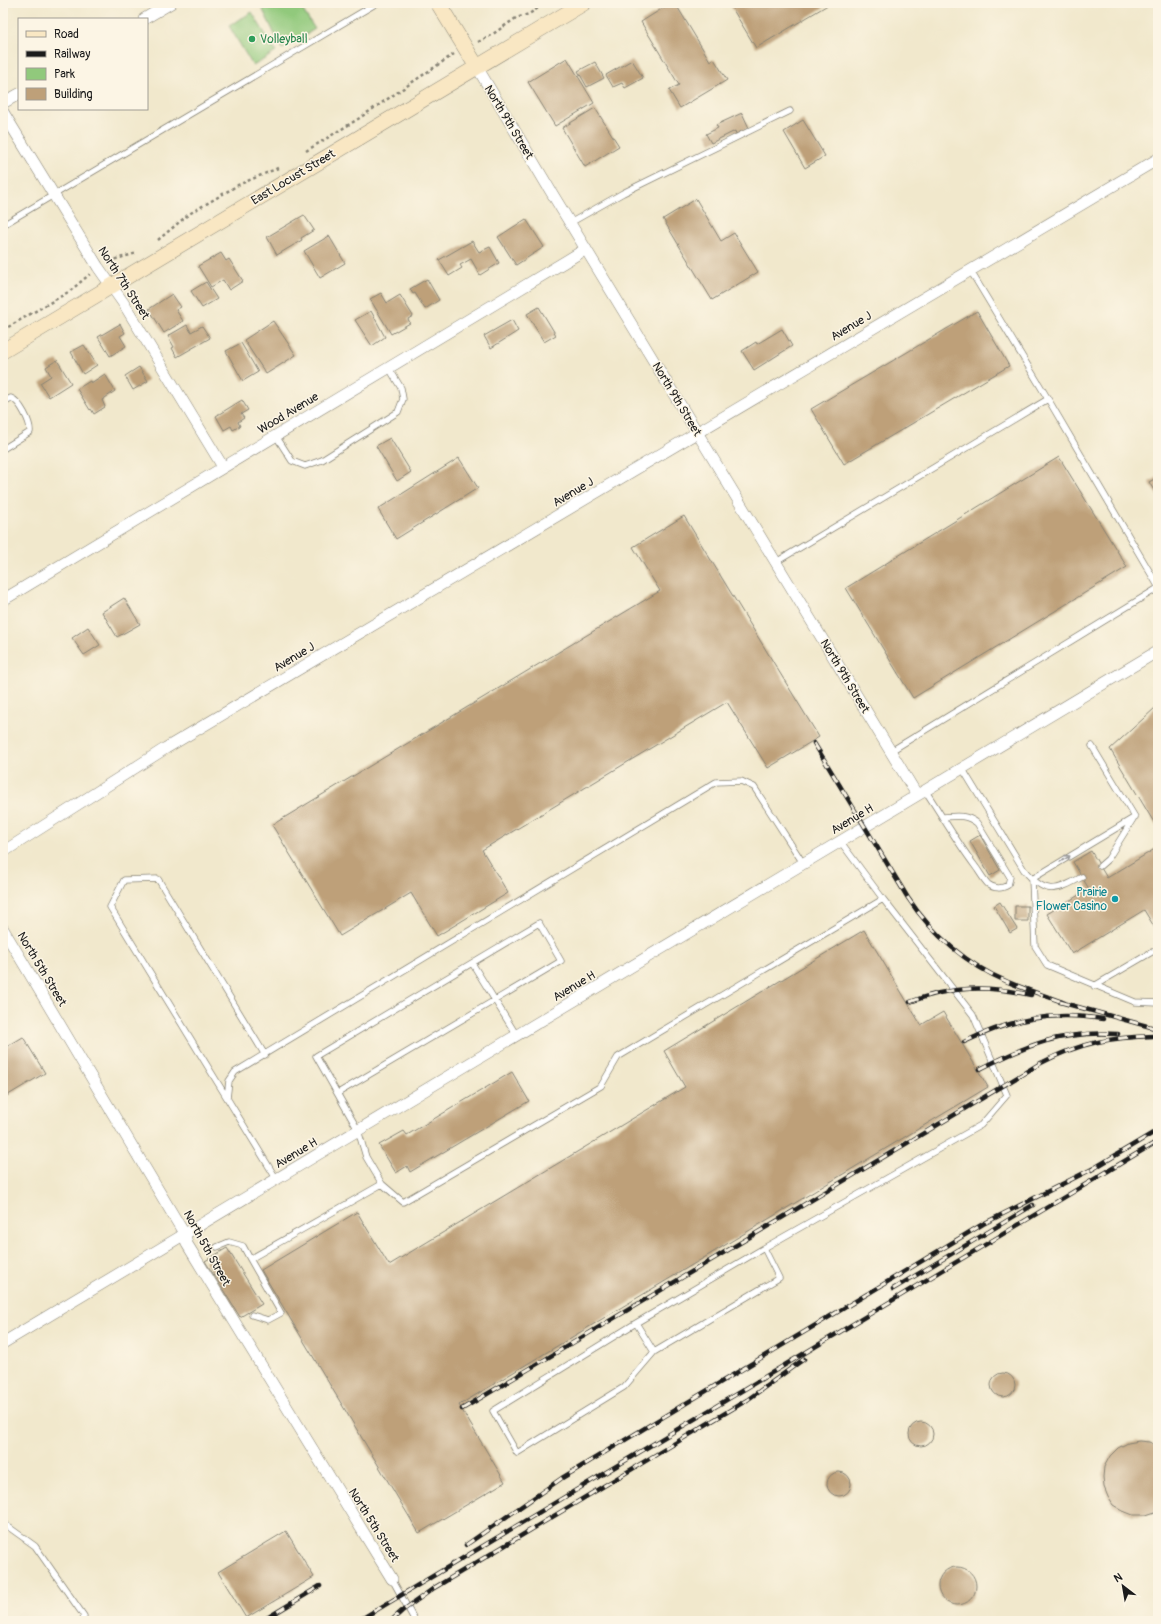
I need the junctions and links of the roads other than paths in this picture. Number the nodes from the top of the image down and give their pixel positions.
1 (171, 3) edge
2 (377, 3) edge
3 (438, 3) edge
4 (584, 3) edge
5 (146, 18) edge
6 (477, 67) junction
7 (18, 95) edge
8 (3, 103) edge
9 (790, 111) dead end
10 (3, 112) edge
11 (1158, 159) edge
12 (54, 196) junction
13 (570, 223) junction
14 (3, 225) edge
15 (586, 249) junction
16 (970, 270) junction
17 (111, 286) junction
18 (3, 352) edge
19 (389, 368) junction
20 (1048, 399) junction
21 (3, 402) edge
22 (698, 433) junction
23 (276, 436) junction
24 (3, 449) edge
25 (224, 467) junction
26 (776, 562) junction
27 (1158, 587) edge
28 (3, 600) edge
29 (1158, 650) edge
30 (1092, 746) dead end
31 (891, 751) junction
32 (962, 768) junction
33 (921, 792) junction
34 (942, 817) junction
35 (1135, 817) junction
36 (840, 841) junction
37 (3, 852) edge
38 (803, 863) junction
39 (1100, 866) dead end
40 (1082, 877) dead end
41 (1032, 879) junction
42 (883, 899) junction
43 (3, 929) edge
44 (1152, 952) dead end
45 (472, 963) junction
46 (1094, 986) junction
47 (495, 1000) junction
48 (1158, 1002) edge
49 (517, 1036) junction
50 (265, 1055) junction
51 (338, 1093) junction
52 (227, 1098) junction
53 (358, 1130) junction
54 (277, 1180) junction
55 (382, 1184) junction
56 (185, 1235) junction
57 (217, 1247) dead end
58 (764, 1248) junction
59 (250, 1259) junction
60 (252, 1315) dead end
61 (636, 1323) junction
62 (3, 1343) edge
63 (654, 1352) junction
64 (3, 1523) edge
65 (392, 1579) joint
66 (80, 1621) edge
67 (415, 1621) edge

1 - 5 street
2 - 12 lane
3 - 6 main road, North 9th Street
4 - 6 main road, East Locust Street
6 - 13 street, North 9th Street
6 - 17 main road, East Locust Street
7 - 8 street
9 - 13 lane
10 - 12 street, North 7th Street
11 - 16 street, Avenue J
12 - 14 lane
12 - 17 street, North 7th Street
13 - 15 street, North 9th Street
15 - 19 street, Wood Avenue
15 - 22 street, North 9th Street
16 - 20 lane
16 - 22 street, Avenue J
17 - 18 main road, East Locust Street
17 - 25 street, North 7th Street
19 - 23 street, Wood Avenue
19 - 23 lane
20 - 26 lane
20 - 27 lane
21 - 24 lane
22 - 26 street, North 9th Street
22 - 37 street, Avenue J
23 - 25 street, Wood Avenue
25 - 28 street, Wood Avenue
26 - 31 street, North 9th Street
27 - 31 lane
29 - 32 street, Avenue H
30 - 35 lane
31 - 33 street, North 9th Street
32 - 33 street, Avenue H
32 - 41 lane
33 - 34 lane
33 - 36 street, Avenue H
34 - 34 lane
35 - 39 lane
41 -> 35 lane
36 - 38 street, Avenue H
36 - 42 lane
38 - 49 street, Avenue H
38 - 50 lane
40 - 41 lane
41 - 46 lane
42 - 55 lane
42 - 58 lane
43 - 56 street, North 5th Street
44 - 46 lane
45 - 47 lane
45 - 47 lane
45 - 51 lane
46 - 48 lane
47 - 49 lane
47 - 51 lane
49 - 53 street, Avenue H
50 - 52 lane
50 - 52 lane
51 - 53 lane
52 - 54 lane
53 - 54 street, Avenue H
53 - 55 lane
54 - 56 street, Avenue H
55 - 59 lane
56 - 62 street, Avenue H
56 - 65 street, North 5th Street
57 - 59 lane
58 - 61 lane
58 - 63 lane
59 - 60 lane
61 - 63 lane
61 - 63 lane
64 - 66 lane
65 - 67 lane

